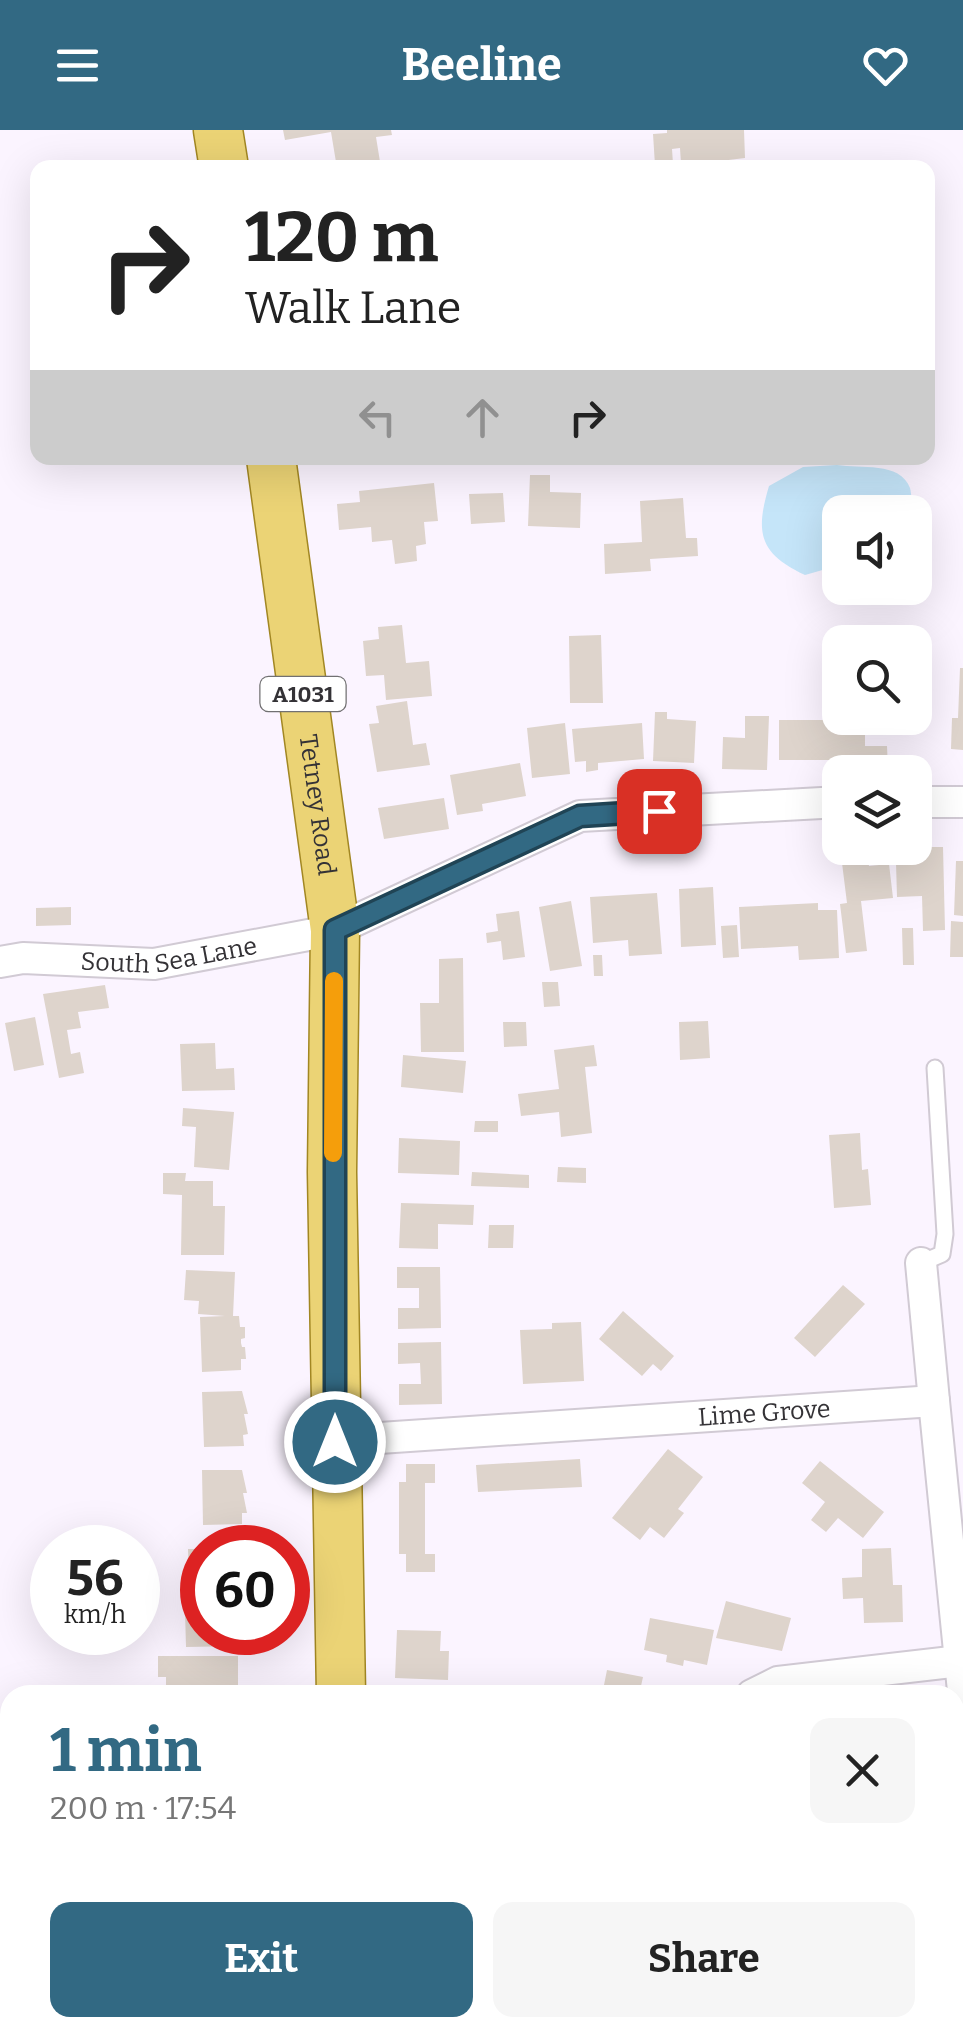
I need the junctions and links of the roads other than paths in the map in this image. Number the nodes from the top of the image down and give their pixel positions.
1 (218, 130) edge
2 (223, 160) edge
3 (273, 465) edge
4 (932, 802) edge
5 (963, 802) edge
6 (822, 803) edge
7 (335, 930) junction
8 (0, 962) edge
9 (934, 1068) dead end
10 (921, 1263) joint
11 (934, 1401) junction
12 (335, 1442) junction
13 (962, 1676) edge
14 (341, 1685) edge
15 (772, 1685) edge

1 - 2 main road
3 - 7 main road, Tetney Road / A1031
4 - 5 street
6 - 7 street, South Sea Lane
7 - 8 street, South Sea Lane
7 - 12 main road, Tetney Road / A1031
9 - 10 lane
10 - 11 street
11 - 12 street, Lime Grove
11 - 13 street
12 - 14 main road, Tetney Road / A1031
13 - 15 street

